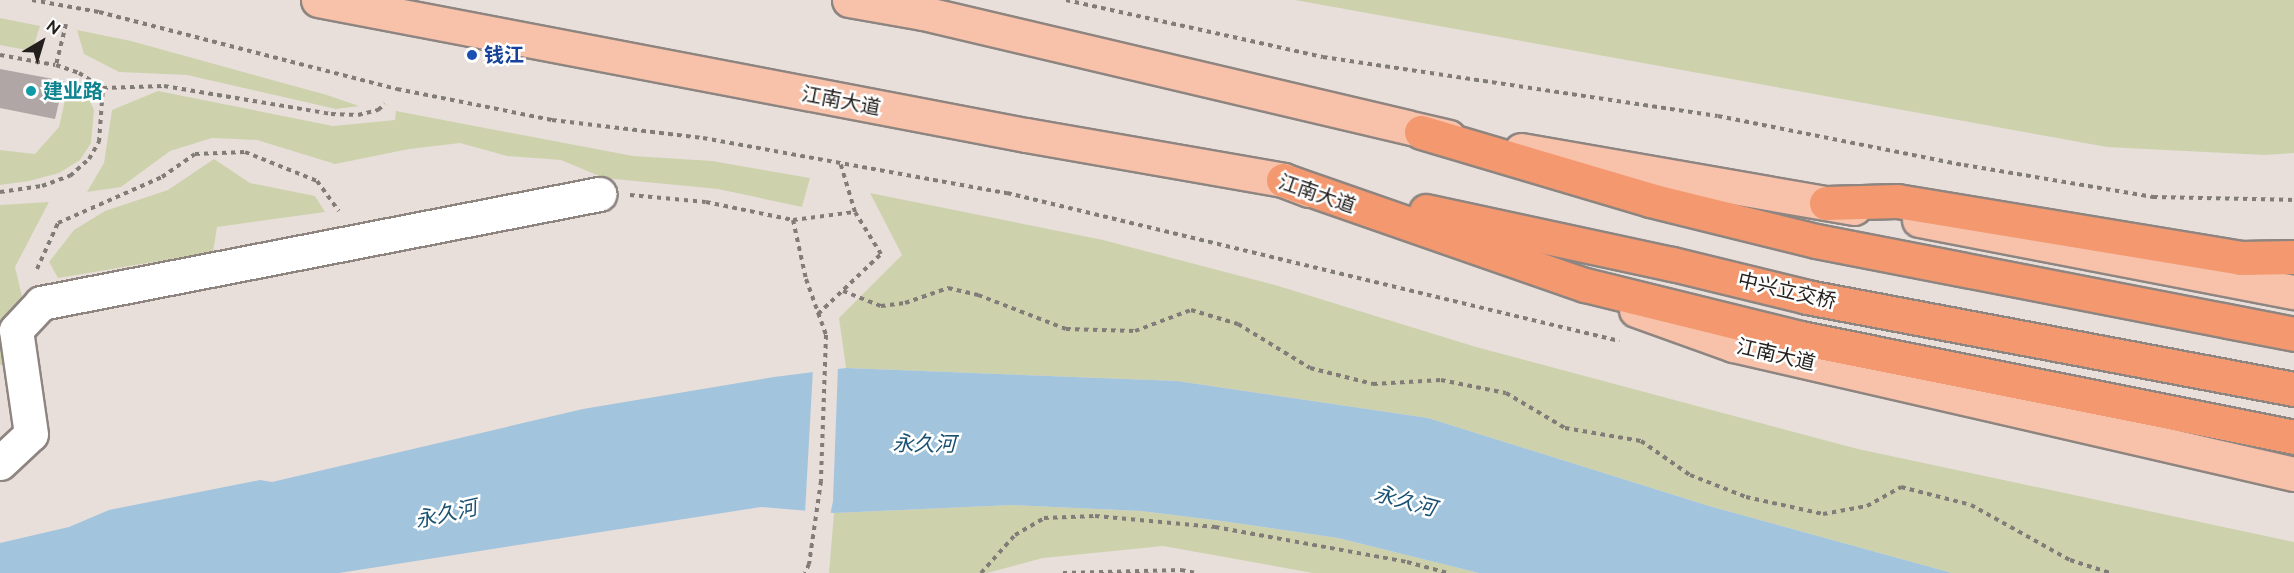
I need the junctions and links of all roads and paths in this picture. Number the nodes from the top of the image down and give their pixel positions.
1 (32, 0) edge
2 (318, 0) edge
3 (849, 0) edge
4 (1066, 0) edge
5 (923, 7) edge
6 (66, 24) dead end
7 (0, 55) edge
8 (56, 65) junction
9 (103, 88) junction
10 (385, 104) dead end
11 (1421, 132) junction
12 (840, 161) junction
13 (1283, 180) junction
14 (0, 192) edge
15 (599, 194) joint
16 (2294, 200) edge
17 (1826, 202) junction
18 (855, 212) junction
19 (793, 220) junction
20 (361, 241) junction
21 (2294, 257) edge
22 (843, 291) junction
23 (2294, 292) edge
24 (41, 303) junction
25 (818, 314) junction
26 (2294, 334) edge
27 (1622, 341) dead end
28 (2294, 389) edge
29 (2294, 437) edge
30 (0, 463) edge
31 (2294, 474) edge
32 (805, 573) edge
33 (981, 573) edge
34 (1063, 573) edge
35 (1196, 573) edge
36 (1448, 573) edge
37 (2110, 573) edge

1 - 12 path
2 - 13 main road, 江南大道
3 - 5 main road
4 - 16 path
5 - 11 main road
6 - 8 path
7 - 8 path
8 - 9 path
9 - 10 path
9 - 14 path
11 - 17 main road
11 - 26 highway
12 - 18 path
12 - 27 path
13 - 28 highway, 中兴立交桥
13 - 29 highway
13 - 31 main road, 江南大道
15 - 19 path
15 - 20 lane
17 - 21 highway
17 - 23 main road
18 - 19 path
18 - 22 path
19 - 25 path
20 - 24 lane
20 - 24 path
22 - 25 path
22 - 37 path
24 - 30 lane
25 - 32 path
33 - 36 path
34 - 35 path

